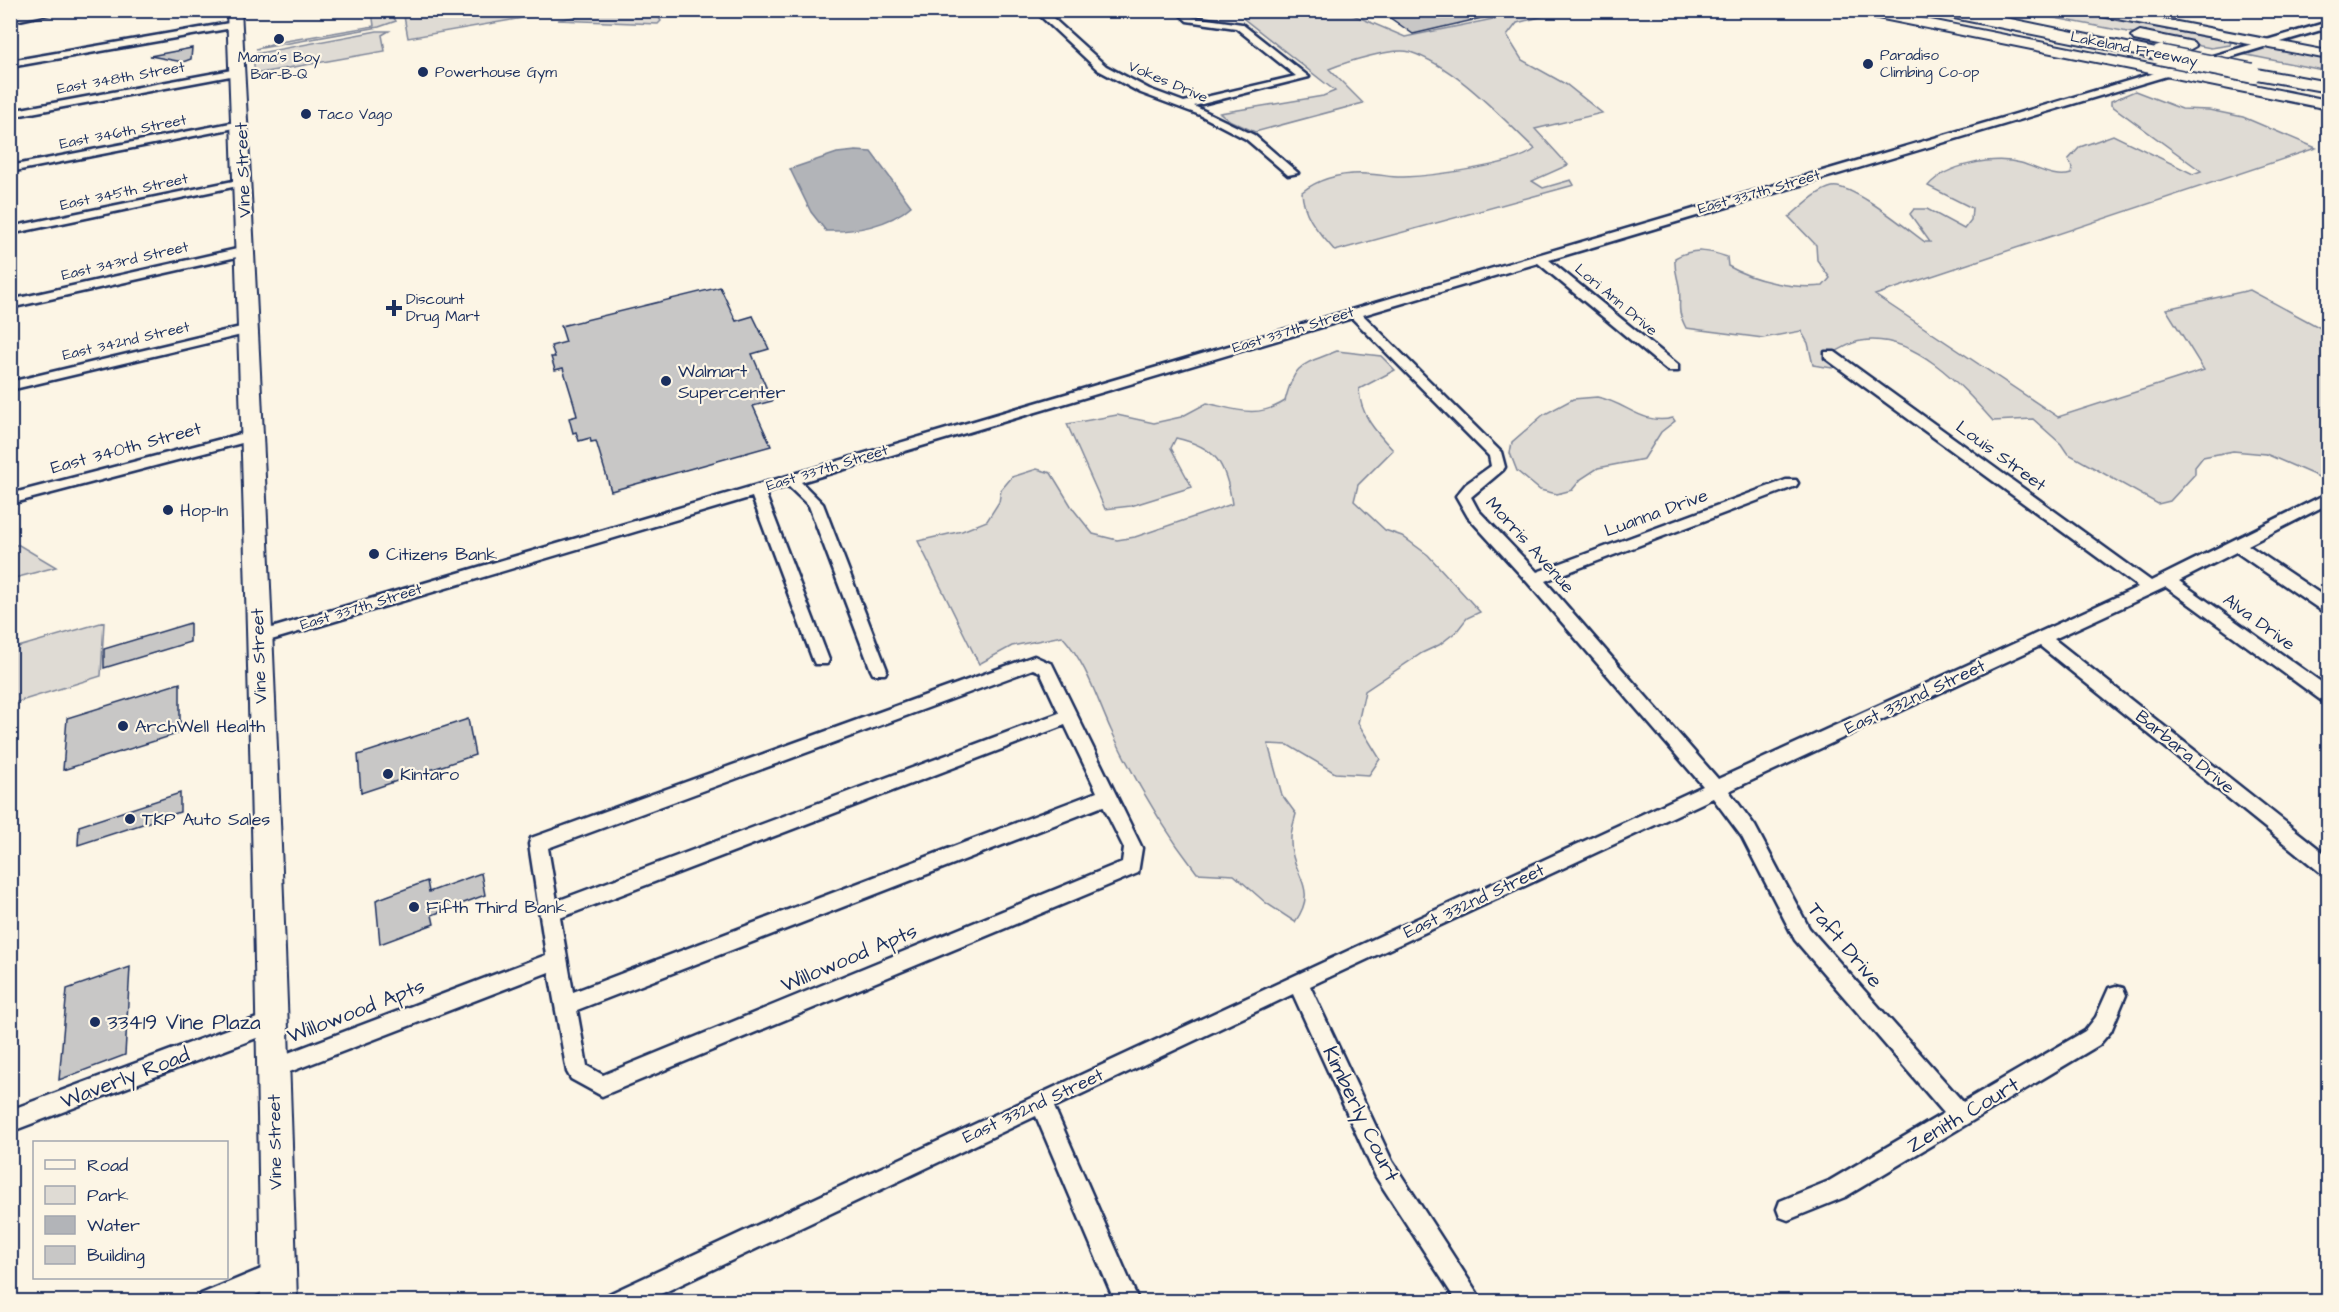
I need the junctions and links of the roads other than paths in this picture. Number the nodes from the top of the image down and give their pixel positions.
1 (62, 10) edge
2 (1038, 10) edge
3 (1179, 10) edge
4 (1858, 10) edge
5 (1939, 10) edge
6 (2008, 10) edge
7 (2091, 10) edge
8 (234, 18) edge
9 (10, 19) edge
10 (2328, 25) edge
11 (2266, 52) junction
12 (2328, 55) edge
13 (10, 64) edge
14 (237, 72) junction
15 (2159, 73) junction
16 (2328, 73) edge
17 (2328, 87) edge
18 (1184, 105) junction
19 (2328, 105) edge
20 (10, 114) edge
21 (241, 124) junction
22 (10, 169) edge
23 (1292, 173) dead end
24 (243, 182) junction
25 (10, 231) edge
26 (246, 251) junction
27 (1538, 257) junction
28 (10, 304) edge
29 (1353, 312) junction
30 (249, 329) junction
31 (1830, 355) dead end
32 (1673, 368) dead end
33 (10, 386) edge
34 (252, 436) junction
35 (789, 479) junction
36 (1791, 483) dead end
37 (756, 489) junction
38 (2328, 498) edge
39 (10, 499) edge
40 (2237, 545) junction
41 (1534, 579) junction
42 (2158, 584) junction
43 (2328, 607) edge
44 (258, 638) junction
45 (2042, 638) junction
46 (821, 660) dead end
47 (879, 670) dead end
48 (2328, 696) edge
49 (1069, 716) junction
50 (1717, 789) junction
51 (1108, 796) junction
52 (2328, 867) edge
53 (549, 913) junction
54 (556, 960) junction
55 (1298, 982) junction
56 (2116, 995) dead end
57 (565, 1005) junction
58 (273, 1022) junction
59 (274, 1068) junction
60 (1041, 1102) junction
61 (1961, 1116) junction
62 (10, 1121) edge
63 (1788, 1209) dead end
64 (279, 1288) edge
65 (208, 1302) edge
66 (617, 1302) edge
67 (1127, 1302) edge
68 (1471, 1302) edge

1 - 9 street
2 - 18 street, Vokes Drive
3 - 18 street
4 - 15 street
5 - 17 highway, Lakeland Freeway, bridge
6 - 11 highway, Lakeland Freeway
7 - 11 street
8 - 13 street
8 - 14 main road, Vine Street
10 - 11 street, East 337th Street
11 - 12 street
11 - 15 street, East 337th Street
11 - 16 highway, Lakeland Freeway
14 - 20 street, East 348th Street
14 - 21 main road, Vine Street
15 - 19 street
15 - 27 street, East 337th Street
18 - 23 street, Vokes Drive
21 - 22 street, East 346th Street
21 - 24 main road, Vine Street
24 - 25 street, East 345th Street
24 - 26 main road, Vine Street
26 - 28 street, East 343rd Street
26 - 30 main road, Vine Street
27 - 29 street, East 337th Street
27 - 32 street, Lori Ann Drive
29 - 35 street, East 337th Street
29 - 41 street, Morris Avenue
30 - 33 street, East 342nd Street
30 - 34 main road, Vine Street
31 - 42 street, Louis Street
34 - 39 street, East 340th Street
34 - 44 main road, Vine Street
35 - 37 street, East 337th Street
35 - 47 street
36 - 41 street, Luanna Drive
37 - 44 street, East 337th Street
37 - 46 street
38 - 40 street, East 332nd Street
40 - 42 street, East 332nd Street
40 - 43 street
41 - 50 street, Morris Avenue
42 - 45 street, East 332nd Street
42 - 48 street, Alva Drive
44 - 58 main road, Vine Street
45 - 50 street, East 332nd Street
45 - 52 street, Barbara Drive
49 - 51 street, Willowood Apts
49 - 53 street
49 - 53 street, Willowood Apts
50 - 55 street, East 332nd Street
50 - 61 street, Taft Drive
51 - 57 street
51 - 57 street, Willowood Apts
53 - 54 street, Willowood Apts
54 - 57 street, Willowood Apts
54 - 59 street, Willowood Apts
55 - 60 street, East 332nd Street
55 - 68 street, Kimberly Court
56 - 61 street, Zenith Court
58 - 59 main road, Vine Street
58 - 62 street, Waverly Road
59 - 64 main road, Vine Street
60 - 66 street, East 332nd Street
60 - 67 street
61 - 63 street, Zenith Court
64 - 65 street

